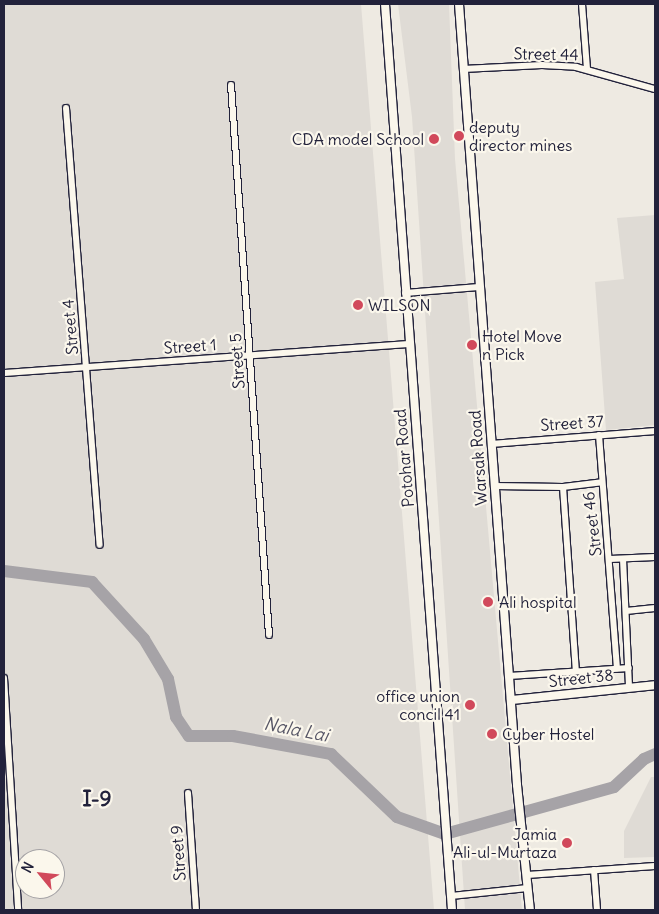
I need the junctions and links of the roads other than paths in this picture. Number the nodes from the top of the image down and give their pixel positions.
1 (385, 4) edge
2 (460, 4) edge
3 (582, 4) edge
4 (462, 69) junction
5 (587, 69) junction
6 (231, 85) dead end
7 (655, 89) edge
8 (66, 108) dead end
9 (479, 287) junction
10 (405, 293) junction
11 (409, 344) junction
12 (251, 356) junction
13 (87, 368) junction
14 (4, 373) edge
15 (655, 430) edge
16 (599, 436) junction
17 (491, 444) junction
18 (602, 482) junction
19 (494, 486) junction
20 (562, 487) junction
21 (100, 545) dead end
22 (655, 557) edge
23 (610, 559) junction
24 (623, 559) junction
25 (655, 608) edge
26 (626, 611) junction
27 (270, 635) dead end
28 (617, 668) junction
29 (629, 668) junction
30 (576, 671) junction
31 (509, 676) junction
32 (4, 678) edge
33 (655, 685) edge
34 (629, 686) junction
35 (510, 700) junction
36 (188, 793) dead end
37 (655, 866) edge
38 (594, 870) junction
39 (527, 875) junction
40 (528, 888) junction
41 (451, 896) junction
42 (18, 910) edge
43 (196, 910) edge
44 (452, 910) edge
45 (530, 910) edge
46 (597, 910) edge

1 - 10 street, Potohar Road
2 - 4 street, Warsak Road
3 - 5 street
4 - 5 street, Street 44
4 - 9 street, Warsak Road
5 - 7 street, Street 44
6 - 12 street, Street 5
8 - 13 street, Street 4
9 - 10 street
9 - 17 street, Warsak Road
10 - 11 street, Potohar Road
11 - 12 street, Street 1
11 - 41 street, Potohar Road
12 - 13 street, Street 1
12 - 27 street, Street 5
13 - 14 street, Street 1
13 - 21 street, Street 4
15 - 16 street, Street 37
16 - 17 street, Street 37
16 - 18 street
17 - 19 street, Warsak Road
18 - 20 street, Street 46
18 - 23 street, Street 46
19 - 20 street, Street 46
19 - 31 street, Warsak Road
20 - 30 street
22 - 24 street
23 - 24 street
23 - 28 street, Street 46
24 - 26 street
25 - 26 street
26 - 29 street
28 - 29 street
28 - 30 street
29 - 34 street
30 - 31 street
31 - 35 street, Warsak Road
32 - 42 street
33 - 34 street, Street 38
34 - 35 street, Street 38
35 - 39 street, Warsak Road
36 - 43 street, Street 9
37 - 38 street
38 - 39 street
38 - 46 street
39 - 40 street, Warsak Road
40 - 41 street
40 - 45 street, Warsak Road
41 - 44 street, Potohar Road

